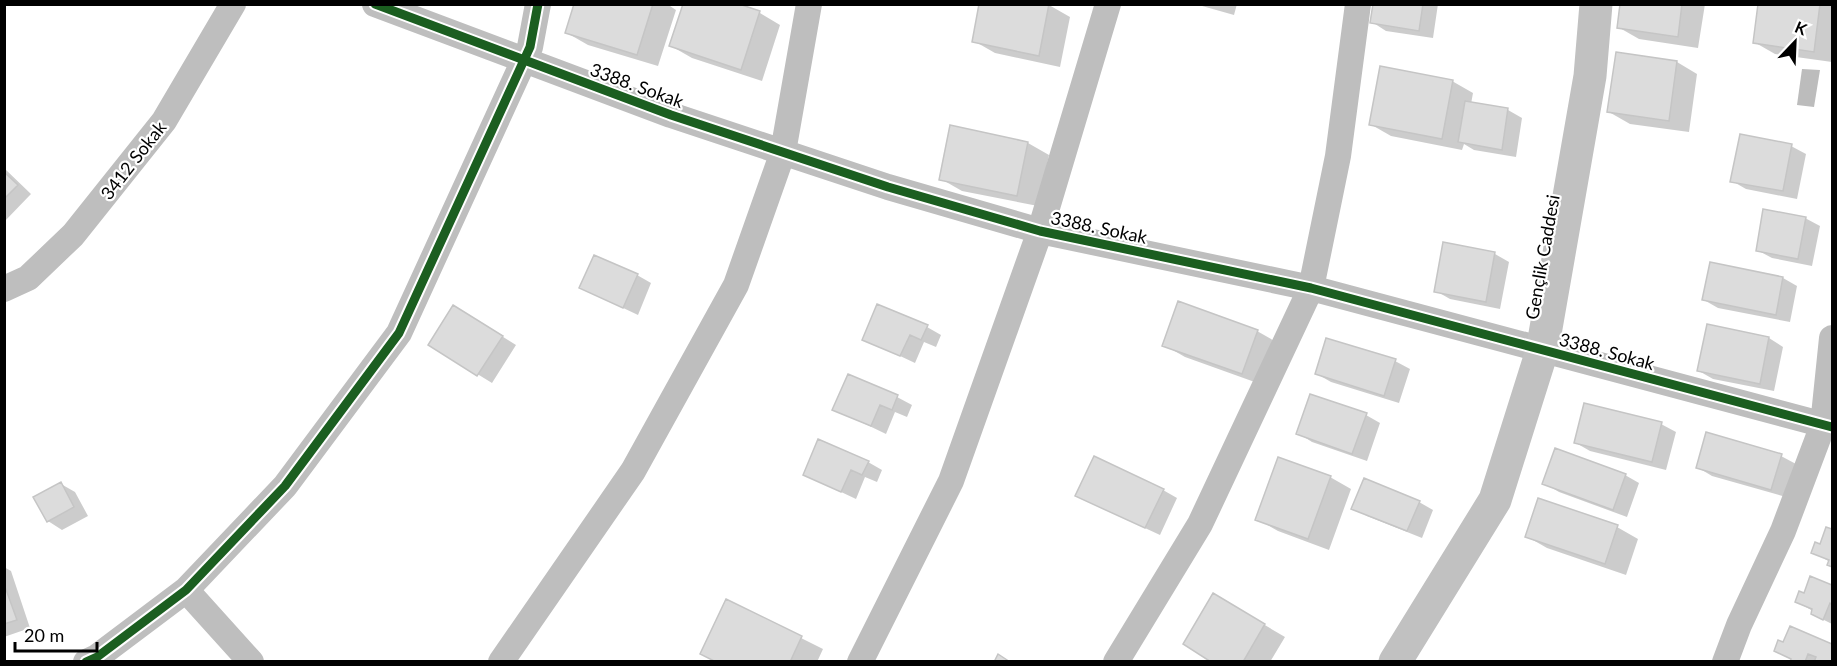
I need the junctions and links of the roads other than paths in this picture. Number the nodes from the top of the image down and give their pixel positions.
1 (233, 4) edge
2 (375, 4) edge
3 (538, 4) edge
4 (809, 4) edge
5 (1108, 4) edge
6 (1358, 4) edge
7 (1596, 4) edge
8 (523, 60) junction
9 (783, 152) junction
10 (1040, 231) junction
11 (1311, 288) junction
12 (4, 289) edge
13 (1833, 338) edge
14 (1542, 351) junction
15 (1828, 426) edge
16 (186, 590) junction
17 (86, 662) edge
18 (251, 662) edge
19 (501, 662) edge
20 (860, 662) edge
21 (1116, 662) edge
22 (1395, 662) edge
23 (1725, 662) edge

1 - 12 street, 3412 Sokak
2 - 8 street, 3388. Sokak
3 - 8 street
4 - 9 street
5 - 10 street
6 - 11 street
7 - 14 street, Gençlik Caddesi
8 - 9 street, 3388. Sokak
8 - 16 street
9 - 10 street, 3388. Sokak
9 - 19 street
10 - 11 street, 3388. Sokak
10 - 20 street
11 - 14 street, 3388. Sokak
11 - 21 street
13 - 15 street
14 - 15 street, 3388. Sokak
14 - 22 street, Gençlik Caddesi
15 - 23 street
16 - 17 street
16 - 18 street

